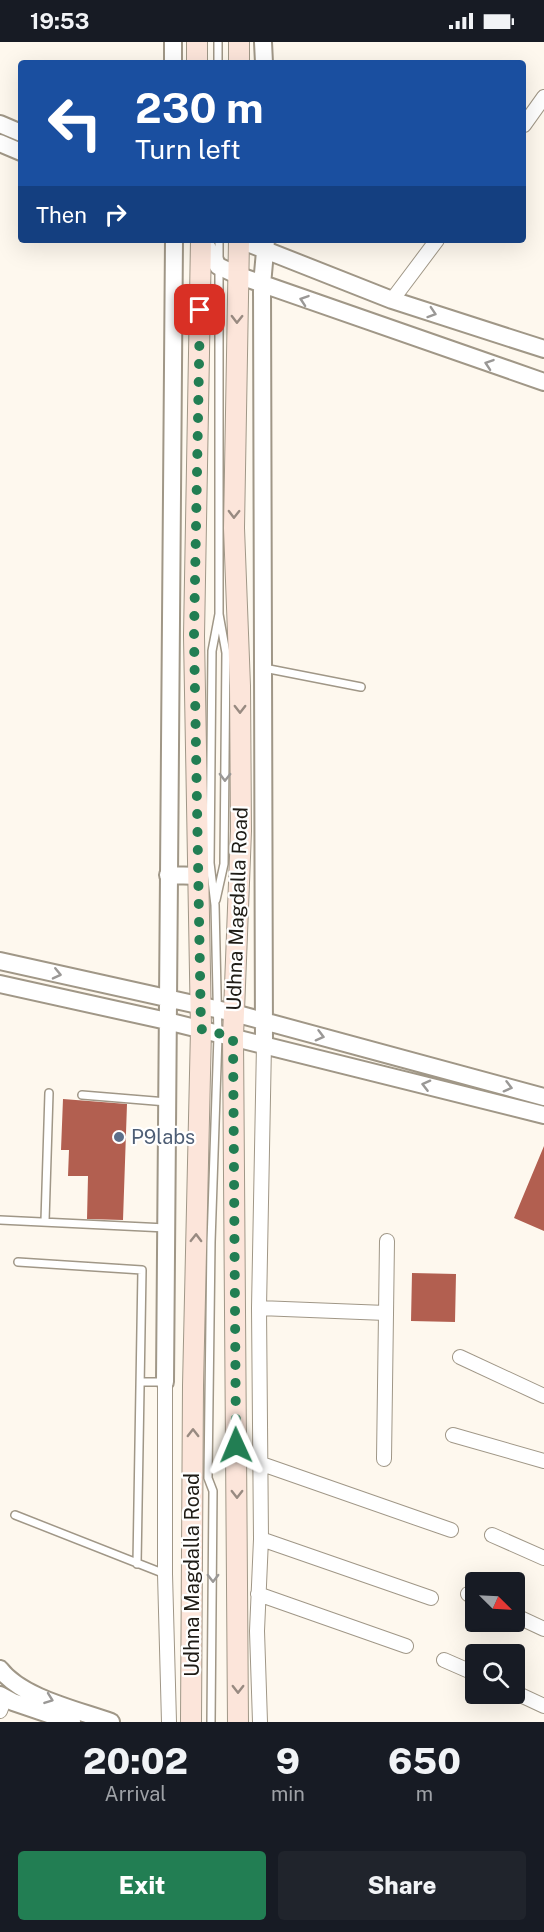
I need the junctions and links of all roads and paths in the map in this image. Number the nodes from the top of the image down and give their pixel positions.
1 (172, 42) edge
2 (197, 42) edge
3 (218, 42) edge
4 (238, 42) edge
5 (263, 42) edge
6 (173, 60) edge
7 (197, 60) edge
8 (218, 60) edge
9 (239, 60) edge
10 (264, 60) edge
11 (544, 97) edge
12 (526, 122) edge
13 (0, 124) edge
14 (18, 132) edge
15 (0, 144) edge
16 (18, 151) edge
17 (174, 243) edge
18 (202, 243) edge
19 (204, 243) edge
20 (219, 243) edge
21 (240, 243) edge
22 (435, 243) edge
23 (266, 246) edge
24 (218, 266) junction
25 (237, 275) junction
26 (262, 285) junction
27 (392, 300) junction
28 (544, 349) edge
29 (544, 382) edge
30 (219, 614) junction
31 (261, 667) junction
32 (361, 687) dead end
33 (168, 875) junction
34 (199, 876) junction
35 (214, 905) junction
36 (0, 961) edge
37 (0, 984) edge
38 (167, 999) junction
39 (217, 1010) junction
40 (167, 1021) junction
41 (264, 1021) junction
42 (217, 1033) junction
43 (264, 1044) junction
44 (50, 1093) dead end
45 (82, 1095) dead end
46 (544, 1096) edge
47 (167, 1102) junction
48 (544, 1115) edge
49 (0, 1220) edge
50 (45, 1221) junction
51 (166, 1228) junction
52 (387, 1241) dead end
53 (18, 1262) dead end
54 (259, 1308) junction
55 (386, 1313) junction
56 (460, 1357) dead end
57 (141, 1382) junction
58 (165, 1382) junction
59 (544, 1396) edge
60 (453, 1435) dead end
61 (384, 1460) dead end
62 (544, 1461) edge
63 (259, 1463) junction
64 (204, 1485) junction
65 (15, 1515) dead end
66 (451, 1530) dead end
67 (492, 1535) dead end
68 (261, 1539) junction
69 (544, 1558) edge
70 (137, 1564) junction
71 (165, 1574) junction
72 (258, 1594) junction
73 (430, 1598) dead end
74 (525, 1621) edge
75 (544, 1629) edge
76 (406, 1646) dead end
77 (444, 1660) dead end
78 (0, 1669) edge
79 (465, 1669) edge
80 (525, 1697) edge
81 (2, 1701) edge
82 (544, 1706) edge
83 (72, 1722) edge
84 (111, 1722) edge
85 (169, 1722) edge
86 (191, 1722) edge
87 (198, 1722) edge
88 (211, 1722) edge
89 (238, 1722) edge
90 (260, 1722) edge

1 - 6 street
2 - 7 main road
3 - 8 lane
4 - 9 main road
5 - 10 street
11 - 12 street
13 - 14 street
15 - 16 street
17 - 33 street
18 - 34 main road, Udhna Magdalla Road
19 - 24 street
20 - 24 lane
21 - 25 main road, Udhna Magdalla Road
22 - 27 street
23 - 26 street
23 - 27 street
24 - 25 street
24 - 30 lane
25 - 26 street
25 -> 39 main road, Udhna Magdalla Road
29 -> 26 street
26 - 31 street
27 -> 28 street
30 - 35 lane
30 -> 35 lane
31 - 32 lane
31 - 41 street
33 - 34 street
33 - 38 street
34 - 39 main road, Udhna Magdalla Road
35 - 39 lane
36 -> 38 street
37 - 40 street
38 - 39 street
38 - 40 street
39 - 41 street
39 - 42 main road, Udhna Magdalla Road
39 - 42 main road, Udhna Magdalla Road
40 - 42 street
40 - 47 street
41 - 43 street
41 -> 46 street
42 - 43 street
42 - 64 lane
86 -> 42 main road, Udhna Magdalla Road
42 -> 89 main road, Udhna Magdalla Road
48 -> 43 street
43 - 54 street
44 - 50 lane
45 - 47 lane
47 - 51 street
49 - 50 lane
50 - 51 lane
51 - 58 street
52 - 55 street
53 - 57 lane
54 - 55 street
54 - 63 street
55 - 61 street
56 - 59 street
57 - 58 lane
57 - 70 lane
58 - 71 street
60 - 62 street
63 - 66 street
63 - 68 street
64 - 87 lane
64 -> 88 lane
65 - 70 lane
67 - 69 street
68 - 72 street
68 - 73 street
70 - 71 lane
71 - 85 street
72 - 76 street
72 - 90 street
74 - 75 street
77 - 79 street
78 -> 84 street
80 - 82 street
81 - 83 street

